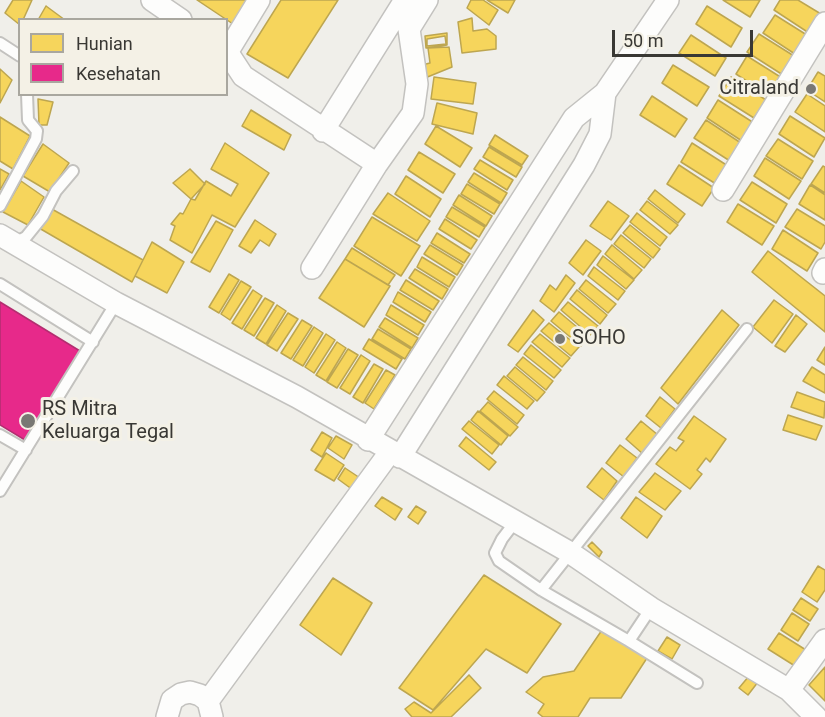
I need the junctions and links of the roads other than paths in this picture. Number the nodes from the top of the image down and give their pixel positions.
1 (152, 0) edge
2 (259, 0) edge
3 (427, 0) edge
4 (668, 0) edge
5 (404, 14) edge
6 (178, 18) edge
7 (825, 23) edge
8 (0, 43) edge
9 (228, 49) edge
10 (228, 53) edge
11 (18, 55) edge
12 (605, 93) junction
13 (27, 96) edge
14 (323, 131) junction
15 (554, 149) junction
16 (377, 164) junction
17 (584, 165) junction
18 (73, 171) dead end
19 (723, 190) dead end
20 (0, 206) edge
21 (7, 239) edge
22 (312, 268) dead end
23 (0, 284) edge
24 (116, 303) junction
25 (747, 328) dead end
26 (93, 342) junction
27 (0, 435) edge
28 (368, 440) junction
29 (26, 450) junction
30 (395, 454) junction
31 (0, 489) edge
32 (516, 522) junction
33 (569, 552) junction
34 (541, 590) junction
35 (651, 608) junction
36 (825, 640) edge
37 (628, 641) junction
38 (697, 683) dead end
39 (789, 690) junction
40 (210, 709) edge
41 (167, 717) edge
42 (816, 717) edge

1 - 6 street
2 - 9 street
3 - 5 street
4 - 12 street
5 - 14 street
5 - 16 street
7 - 19 street
8 - 11 lane
10 - 14 street
12 - 15 street
12 - 17 street
13 - 20 lane
14 - 16 street
15 - 17 street
15 - 28 street
16 - 22 street
17 - 30 street
18 - 21 lane
21 - 24 street
23 - 26 lane
24 - 26 lane
24 - 28 street
25 - 33 lane
26 - 29 lane
27 - 29 lane
28 - 30 street
29 - 31 lane
30 - 32 street
30 - 40 street
32 - 33 street
32 - 34 lane
33 - 34 lane
33 - 35 street
34 - 37 lane
35 - 37 lane
35 - 39 street
36 - 39 street
37 - 38 lane
39 - 42 street
40 - 41 street

